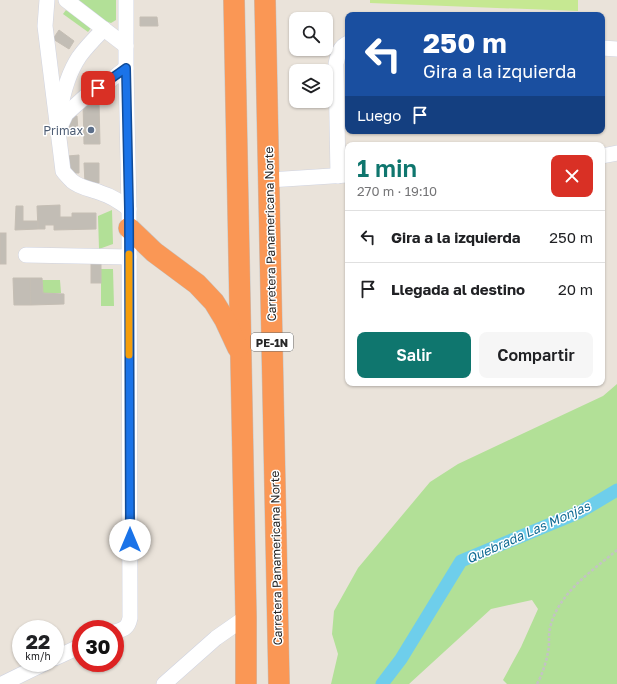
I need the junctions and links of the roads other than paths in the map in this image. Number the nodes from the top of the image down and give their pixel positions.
1 (47, 0) edge
2 (66, 0) edge
3 (126, 0) edge
4 (234, 0) edge
5 (265, 0) edge
6 (104, 28) junction
7 (345, 45) edge
8 (126, 46) junction
9 (605, 48) edge
10 (617, 49) edge
11 (126, 68) junction
12 (58, 129) junction
13 (617, 153) edge
14 (605, 155) edge
15 (343, 176) edge
16 (269, 180) junction
17 (129, 218) junction
18 (26, 255) dead end
19 (129, 256) junction
20 (241, 356) junction
21 (246, 617) junction
22 (124, 629) edge
23 (27, 672) edge
24 (2, 684) edge
25 (164, 684) edge
26 (246, 684) edge
27 (279, 684) edge

1 - 12 street
2 - 6 street
3 - 8 street
4 - 20 highway, PE-1N
5 - 16 highway, Carretera Panamericana Norte / PE-1N
6 - 8 street
6 - 12 street
7 - 15 street
8 - 11 street
9 - 10 street
11 - 12 street
11 - 17 street
12 - 17 street
13 - 14 street
15 - 16 street
16 - 27 highway, Carretera Panamericana Norte / PE-1N
17 - 19 street
17 - 20 highway
18 - 19 street
19 - 22 street
20 - 21 highway, PE-1N
21 - 25 street
21 - 26 highway, PE-1N
23 - 24 street

